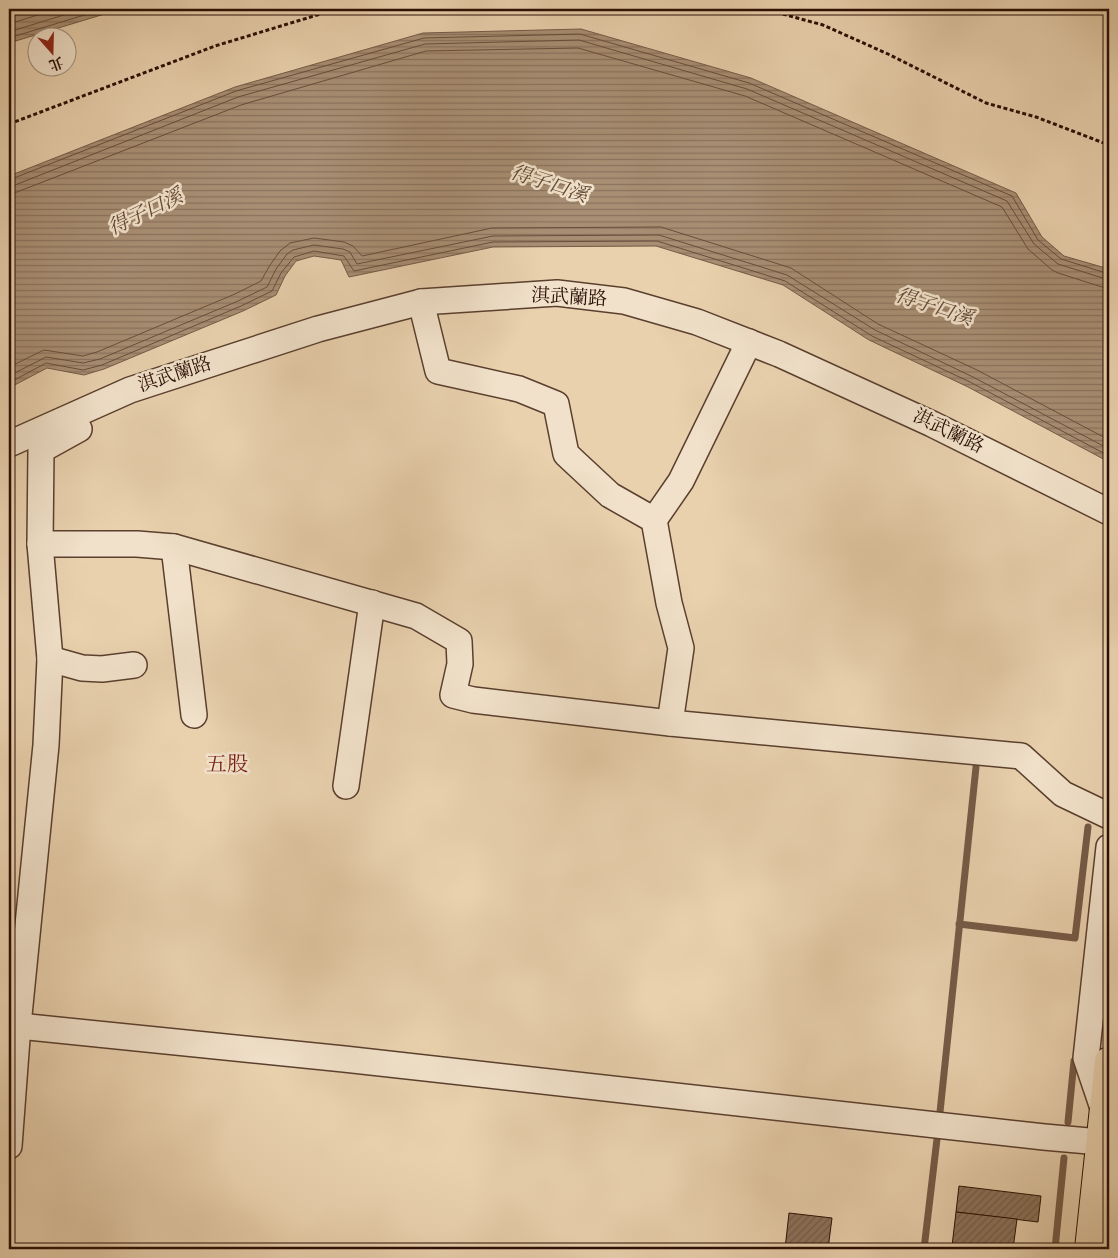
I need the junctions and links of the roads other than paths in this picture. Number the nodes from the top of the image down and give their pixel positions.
1 (421, 302) junction
2 (750, 342) junction
3 (130, 390) junction
4 (9, 444) edge
5 (1109, 512) edge
6 (654, 520) junction
7 (40, 544) junction
8 (174, 547) junction
9 (372, 604) junction
10 (50, 659) junction
11 (134, 665) dead end
12 (194, 714) dead end
13 (670, 723) junction
14 (346, 786) dead end
15 (1109, 816) edge
16 (1109, 848) edge
17 (13, 1025) edge
18 (1109, 1061) edge
19 (1107, 1107) edge
20 (1100, 1142) junction
21 (9, 1146) edge
22 (1089, 1249) edge

1 - 2 street, 淇武蘭路
1 - 3 street, 淇武蘭路
1 - 6 street
2 - 5 street, 淇武蘭路
2 - 6 street
3 - 4 street, 淇武蘭路
3 - 7 street
6 - 13 street
7 - 8 street
7 - 10 street
8 - 9 street
8 - 12 street
9 - 13 street
9 - 14 street
10 - 11 street
10 - 17 street
13 - 15 street
16 - 19 street
17 - 20 street
17 - 21 street
18 - 19 main road
19 - 20 main road
20 - 22 main road

